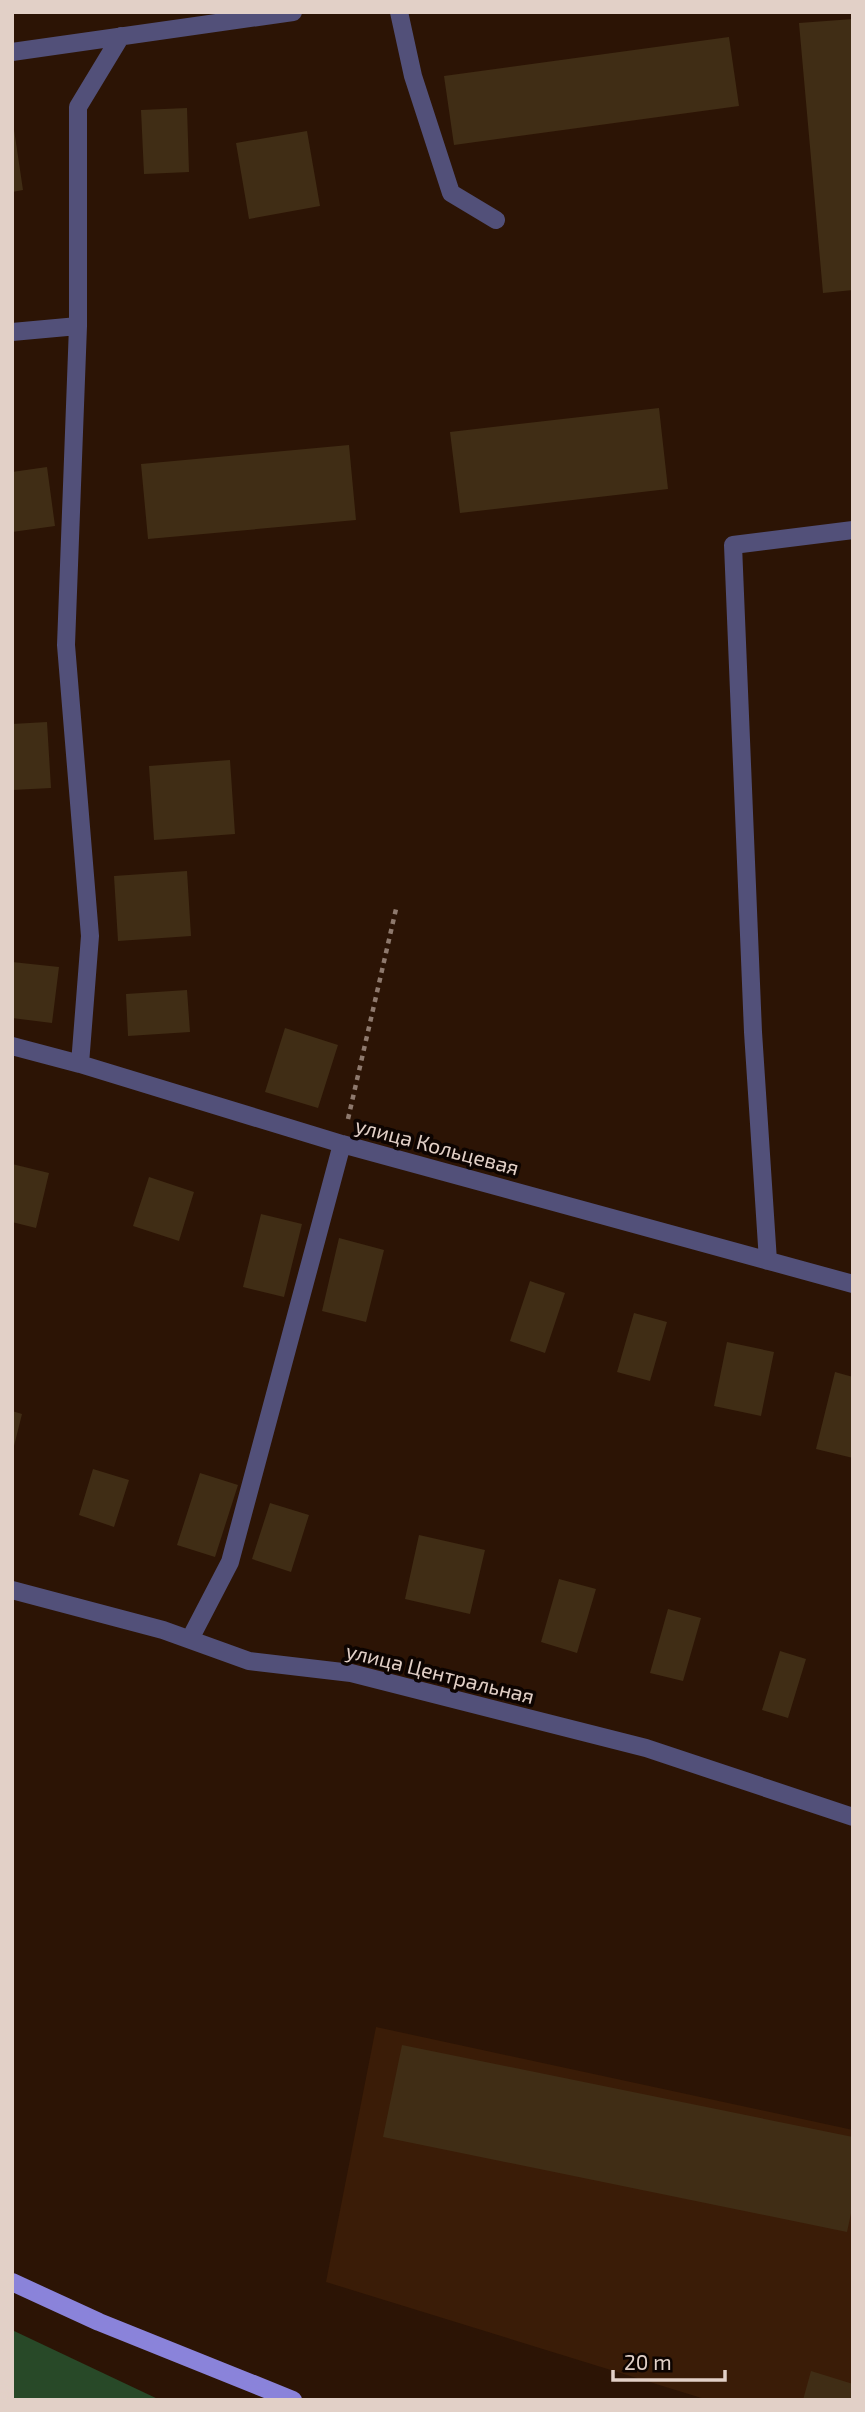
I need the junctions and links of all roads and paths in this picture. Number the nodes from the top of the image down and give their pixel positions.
1 (293, 12) edge
2 (399, 12) edge
3 (121, 36) junction
4 (12, 52) edge
5 (496, 220) dead end
6 (78, 326) junction
7 (12, 332) edge
8 (853, 530) edge
9 (396, 909) dead end
10 (12, 1046) edge
11 (80, 1064) junction
12 (342, 1144) junction
13 (768, 1261) junction
14 (853, 1284) edge
15 (12, 1590) edge
16 (190, 1639) junction
17 (853, 1817) edge
18 (12, 2282) edge
19 (293, 2400) edge

1 - 3 street
2 - 5 street
3 - 4 street
3 - 6 street
6 - 7 street
6 - 11 street
8 - 13 street
9 - 12 path
10 - 11 street, улица Кольцевая
11 - 12 street, улица Кольцевая
12 - 13 street, улица Кольцевая
12 - 16 street
13 - 14 street, улица Кольцевая
15 - 16 street, улица Центральная
16 - 17 street, улица Центральная
18 - 19 main road

